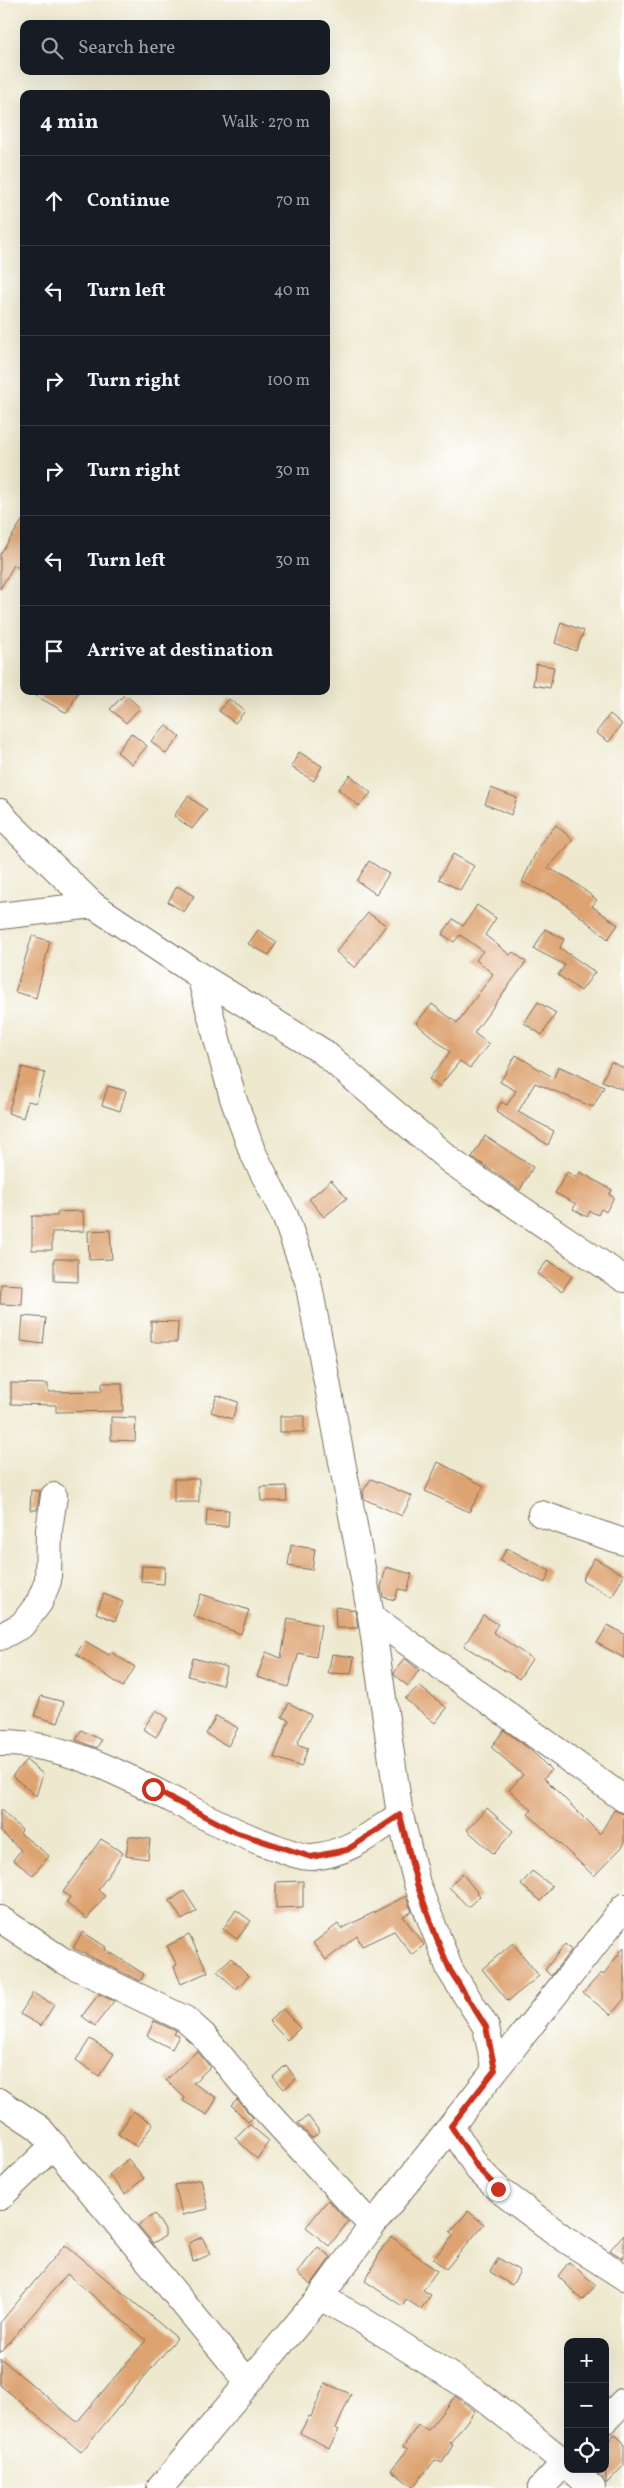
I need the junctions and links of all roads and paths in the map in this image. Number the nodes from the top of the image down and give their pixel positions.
1 (0, 812) edge
2 (93, 905) junction
3 (0, 916) edge
4 (200, 976) junction
5 (624, 1279) edge
6 (54, 1496) dead end
7 (541, 1514) dead end
8 (624, 1542) edge
9 (371, 1616) junction
10 (0, 1637) edge
11 (0, 1743) edge
12 (624, 1799) edge
13 (400, 1815) junction
14 (624, 1907) edge
15 (0, 1919) edge
16 (531, 2025) junction
17 (486, 2027) junction
18 (495, 2070) junction
19 (0, 2102) edge
20 (451, 2126) junction
21 (54, 2145) junction
22 (0, 2197) edge
23 (372, 2226) junction
24 (624, 2277) edge
25 (320, 2297) junction
26 (248, 2382) junction
27 (624, 2401) edge
28 (609, 2416) edge
29 (564, 2461) edge
30 (564, 2468) edge
31 (577, 2473) edge
32 (160, 2488) edge
33 (541, 2488) edge
34 (592, 2488) edge

1 - 2 street
2 - 3 street
2 - 4 street
4 - 5 street
4 - 9 street
6 - 10 street
7 - 8 street
9 - 12 street
9 - 13 street
11 - 13 street
13 - 17 street
14 - 16 street
15 - 23 street
16 - 17 street
16 - 18 street
17 - 18 street
18 - 20 street
19 - 21 street
20 - 23 street
20 - 24 street
21 - 22 street
21 - 26 street
23 - 25 street
25 - 26 street
25 - 29 street
26 - 32 street
27 - 28 street
30 - 33 street
31 - 34 street

